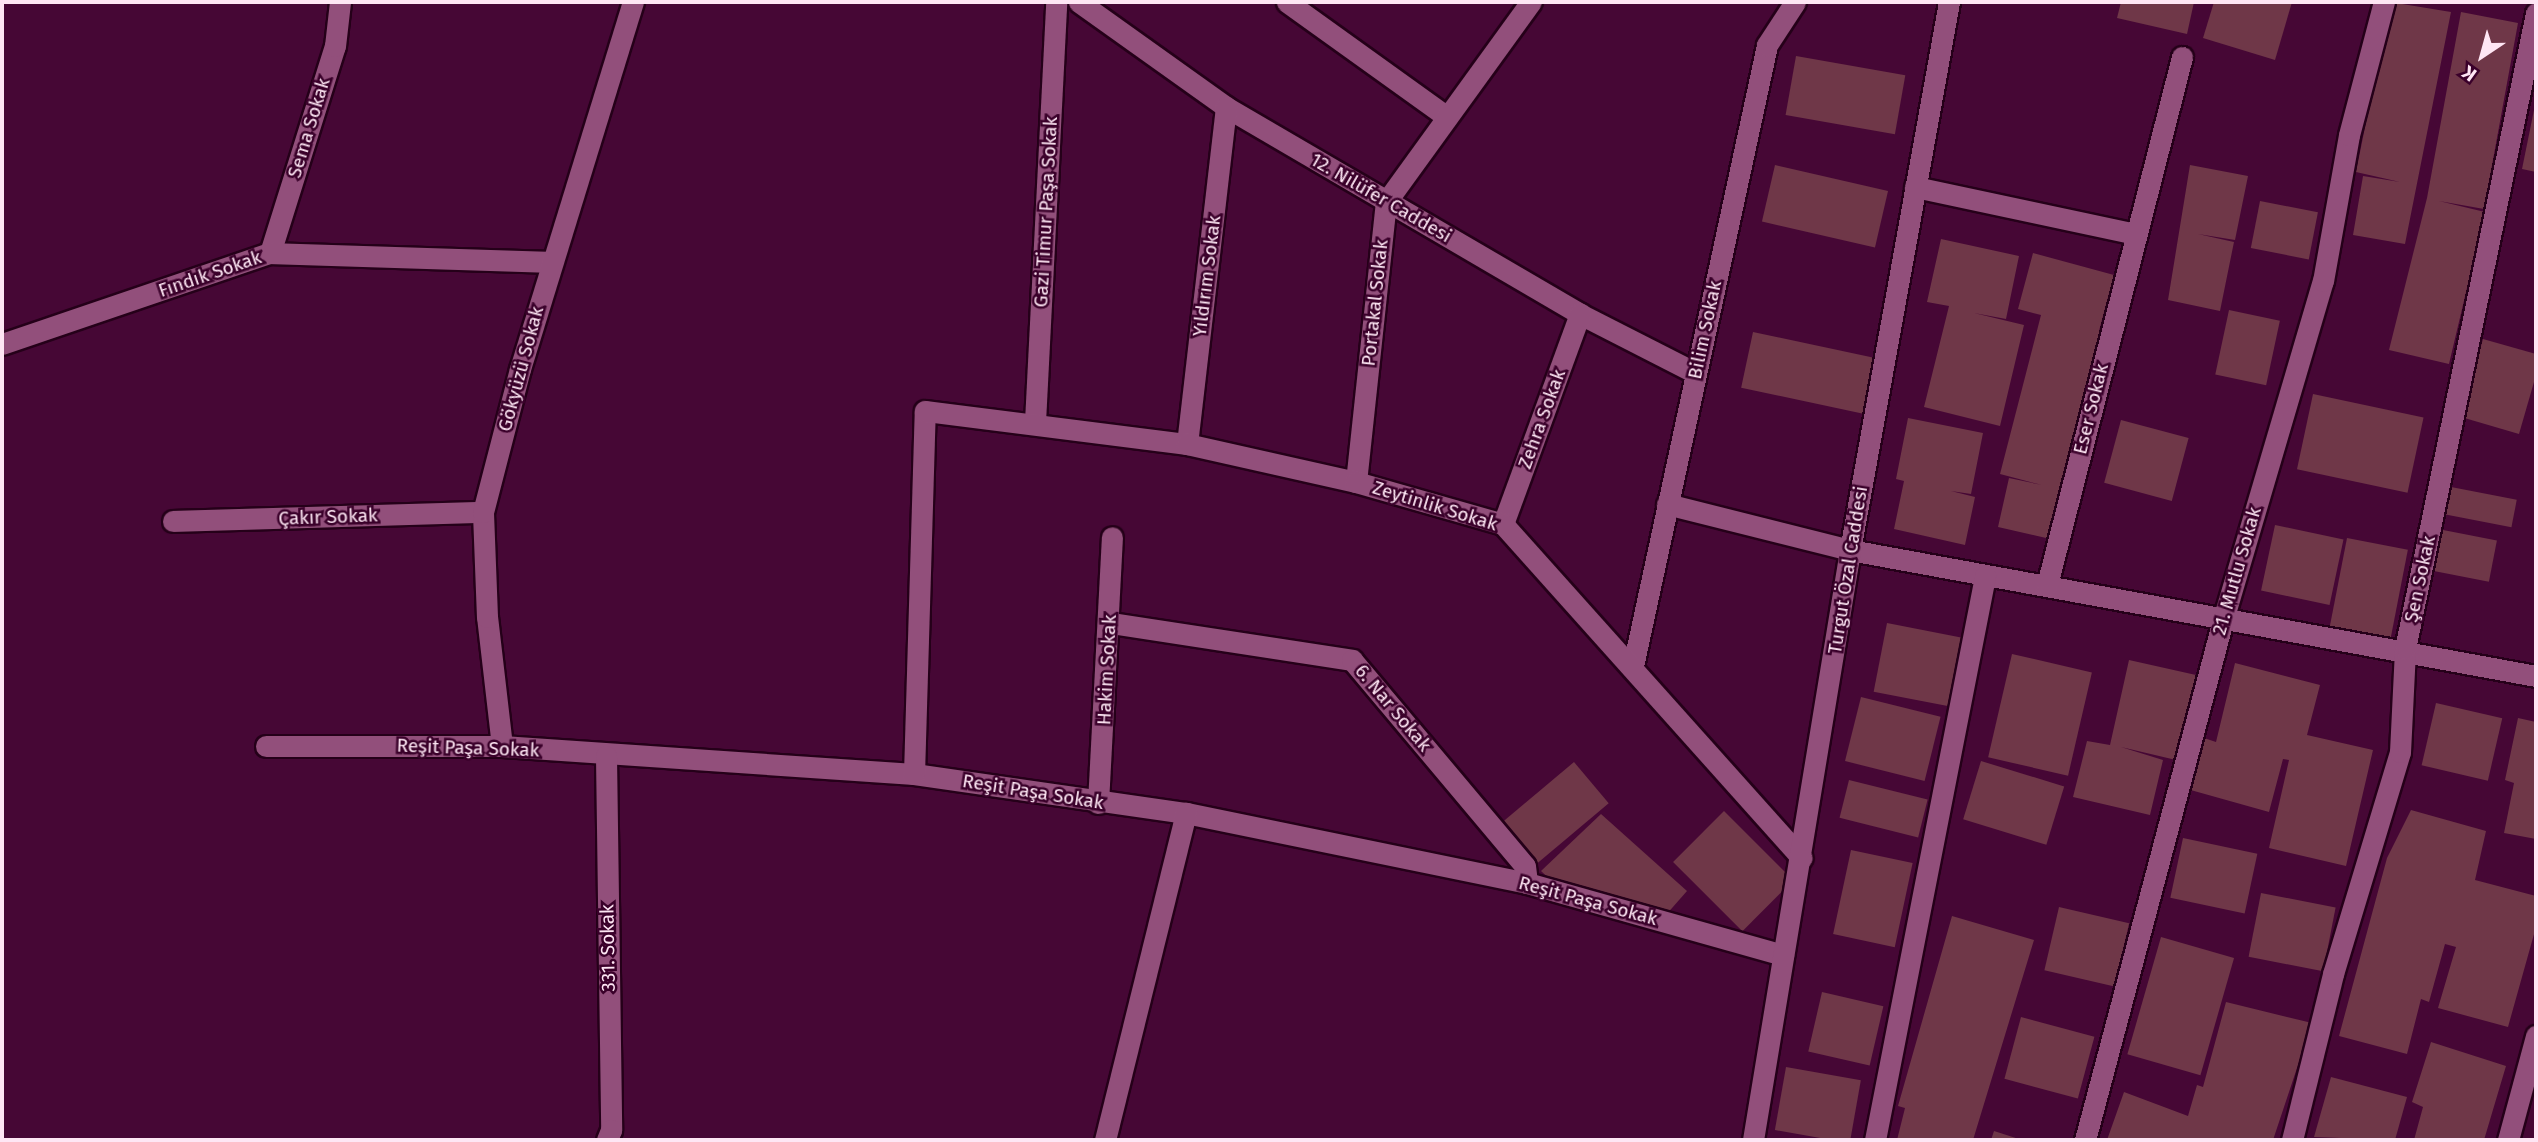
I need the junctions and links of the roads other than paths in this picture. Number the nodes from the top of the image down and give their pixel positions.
1 (340, 2) edge
2 (633, 2) edge
3 (1056, 2) edge
4 (1079, 2) edge
5 (1287, 2) edge
6 (1531, 2) edge
7 (1795, 2) edge
8 (1949, 2) edge
9 (2384, 2) edge
10 (2536, 13) edge
11 (2182, 57) dead end
12 (1227, 107) junction
13 (1447, 117) junction
14 (1915, 187) junction
15 (1385, 202) junction
16 (2136, 234) junction
17 (270, 253) junction
18 (551, 262) junction
19 (1580, 314) junction
20 (2, 344) edge
21 (1696, 373) junction
22 (1035, 422) junction
23 (1187, 444) junction
24 (1356, 482) junction
25 (1668, 504) junction
26 (483, 512) junction
27 (173, 521) dead end
28 (1503, 524) junction
29 (1112, 537) dead end
30 (1850, 550) junction
31 (1985, 576) junction
32 (2047, 585) junction
33 (2222, 620) junction
34 (1111, 623) junction
35 (2405, 649) junction
36 (1633, 666) junction
37 (2535, 670) edge
38 (266, 746) dead end
39 (502, 746) junction
40 (606, 756) junction
41 (914, 774) junction
42 (1098, 803) junction
43 (1186, 813) junction
44 (1802, 858) junction
45 (1527, 883) junction
46 (1783, 955) junction
47 (2536, 1036) edge
48 (607, 1140) edge
49 (1105, 1140) edge
50 (1753, 1140) edge
51 (1875, 1140) edge
52 (2085, 1140) edge
53 (2292, 1140) edge
54 (2508, 1140) edge

1 - 17 street, Sema Sokak
2 - 18 street, Gökyüzü Sokak
3 - 22 street, Gazi Timur Paşa Sokak
4 - 12 street, 12. Nilüfer Caddesi
5 - 13 street
6 - 13 street
7 - 21 street, Bilim Sokak
8 - 14 street, Turgut Özal Caddesi
9 - 33 street, 21. Mutlu Sokak
10 - 35 street, Şen Sokak
11 - 16 street, Eser Sokak
12 - 15 street, 12. Nilüfer Caddesi
12 - 23 street, Yıldırım Sokak
13 - 15 street
14 - 16 street
14 - 30 street, Turgut Özal Caddesi
15 - 19 street, 12. Nilüfer Caddesi
15 - 24 street, Portakal Sokak
16 - 32 street, Eser Sokak
17 - 18 street, Fındık Sokak
17 - 20 street, Fındık Sokak
18 - 26 street, Gökyüzü Sokak
19 - 21 street, 12. Nilüfer Caddesi
19 - 28 street, Zehra Sokak
21 - 25 street, Bilim Sokak
22 - 23 street, Zeytinlik Sokak
22 - 41 street, Zeytinlik Sokak
23 - 24 street, Zeytinlik Sokak
24 - 28 street, Zeytinlik Sokak
25 - 30 street
25 - 36 street, Bilim Sokak
26 - 27 street, Çakır Sokak
26 - 39 street, Gökyüzü Sokak
28 - 36 street, Zeytinlik Sokak
29 - 34 street, Hakim Sokak
30 - 31 street
30 - 44 street, Turgut Özal Caddesi
31 - 32 street
31 - 51 street
32 - 33 street
33 - 35 street
33 - 52 street, 21. Mutlu Sokak
34 - 42 street, Hakim Sokak
34 - 45 street, 6. Nar Sokak
35 - 37 street
35 - 53 street, Şen Sokak
36 - 44 street, Zeytinlik Sokak
38 - 39 street, Reşit Paşa Sokak
39 - 40 street, Reşit Paşa Sokak
40 - 41 street, Reşit Paşa Sokak
40 - 48 street, 331. Sokak
41 - 42 street, Reşit Paşa Sokak
42 - 43 street, Reşit Paşa Sokak
43 - 45 street, Reşit Paşa Sokak
43 - 49 street
44 - 46 street, Turgut Özal Caddesi
45 - 46 street, Reşit Paşa Sokak
46 - 50 street, Turgut Özal Caddesi
47 - 54 street

